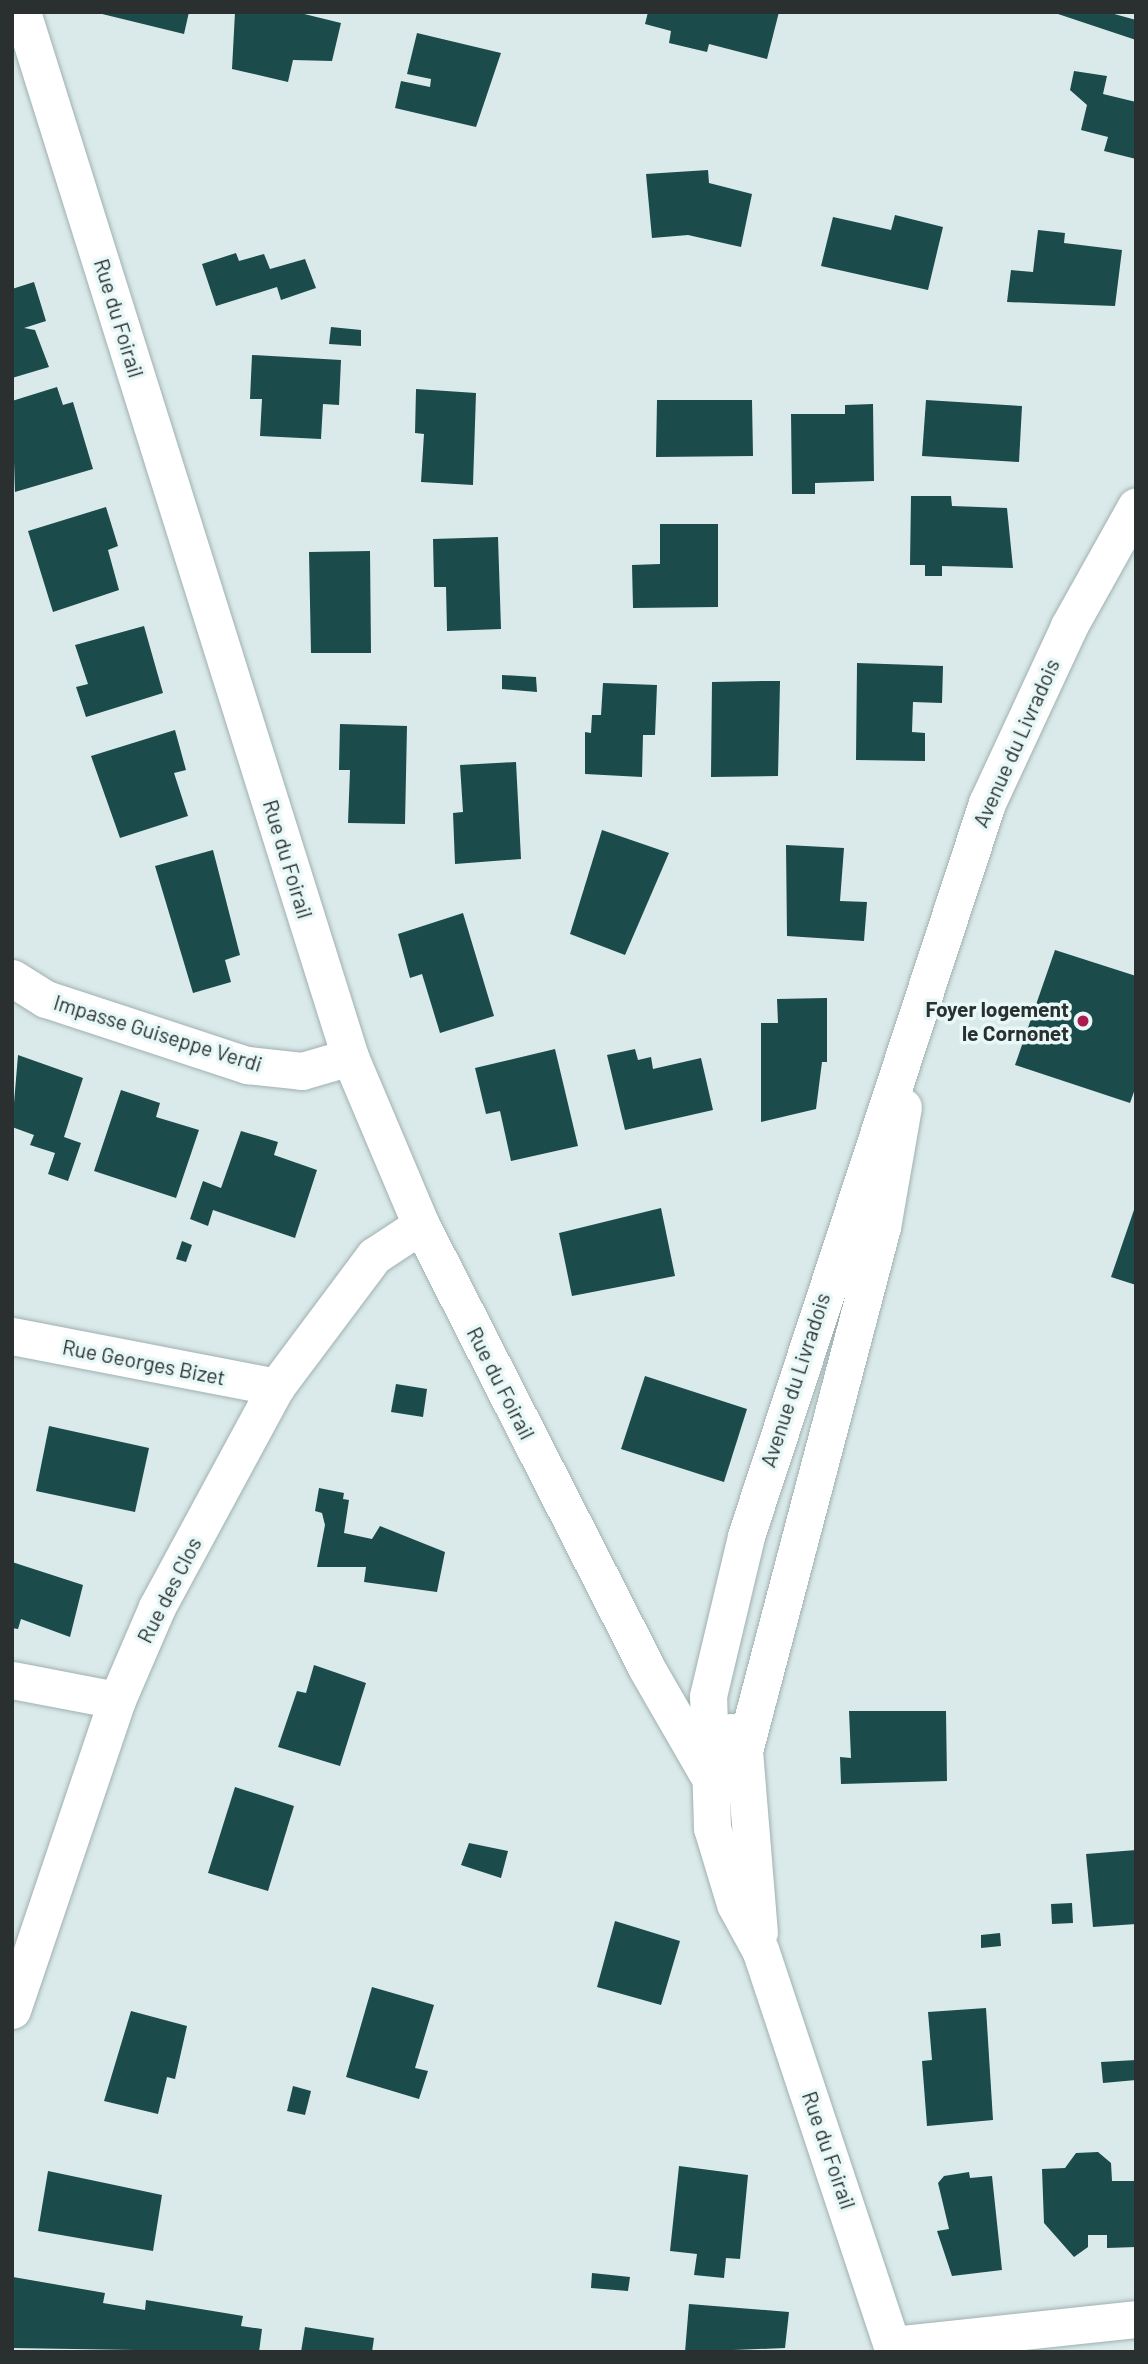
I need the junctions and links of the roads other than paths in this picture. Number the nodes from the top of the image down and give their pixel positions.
1 (23, 12) edge
2 (1136, 506) edge
3 (12, 978) edge
4 (922, 991) junction
5 (350, 1057) junction
6 (421, 1225) junction
7 (12, 1336) edge
8 (276, 1387) junction
9 (647, 1669) junction
10 (12, 1680) edge
11 (708, 1696) junction
12 (117, 1700) junction
13 (744, 1751) junction
14 (709, 1777) junction
15 (760, 1950) junction
16 (12, 2010) edge
17 (1136, 2319) edge
18 (894, 2348) edge

1 - 5 street, Rue du Foirail
2 - 4 street, Avenue du Livradois
3 - 5 street, Impasse Guiseppe Verdi
4 - 11 street, Avenue du Livradois
4 - 13 street, Avenue du Livradois
5 - 6 street, Rue du Foirail
6 - 8 street, Rue des Clos
6 - 9 street, Rue du Foirail
7 - 8 street, Rue Georges Bizet
8 - 12 street, Rue des Clos
9 - 11 street
9 - 14 street, Rue du Foirail
10 - 12 street
11 - 13 street, Rue du Foirail
11 - 14 street, Avenue du Livradois
12 - 16 street, Rue des Clos
13 - 15 street, Rue du Foirail
14 - 15 street, Rue du Foirail
15 - 18 street, Rue du Foirail
17 - 18 street

